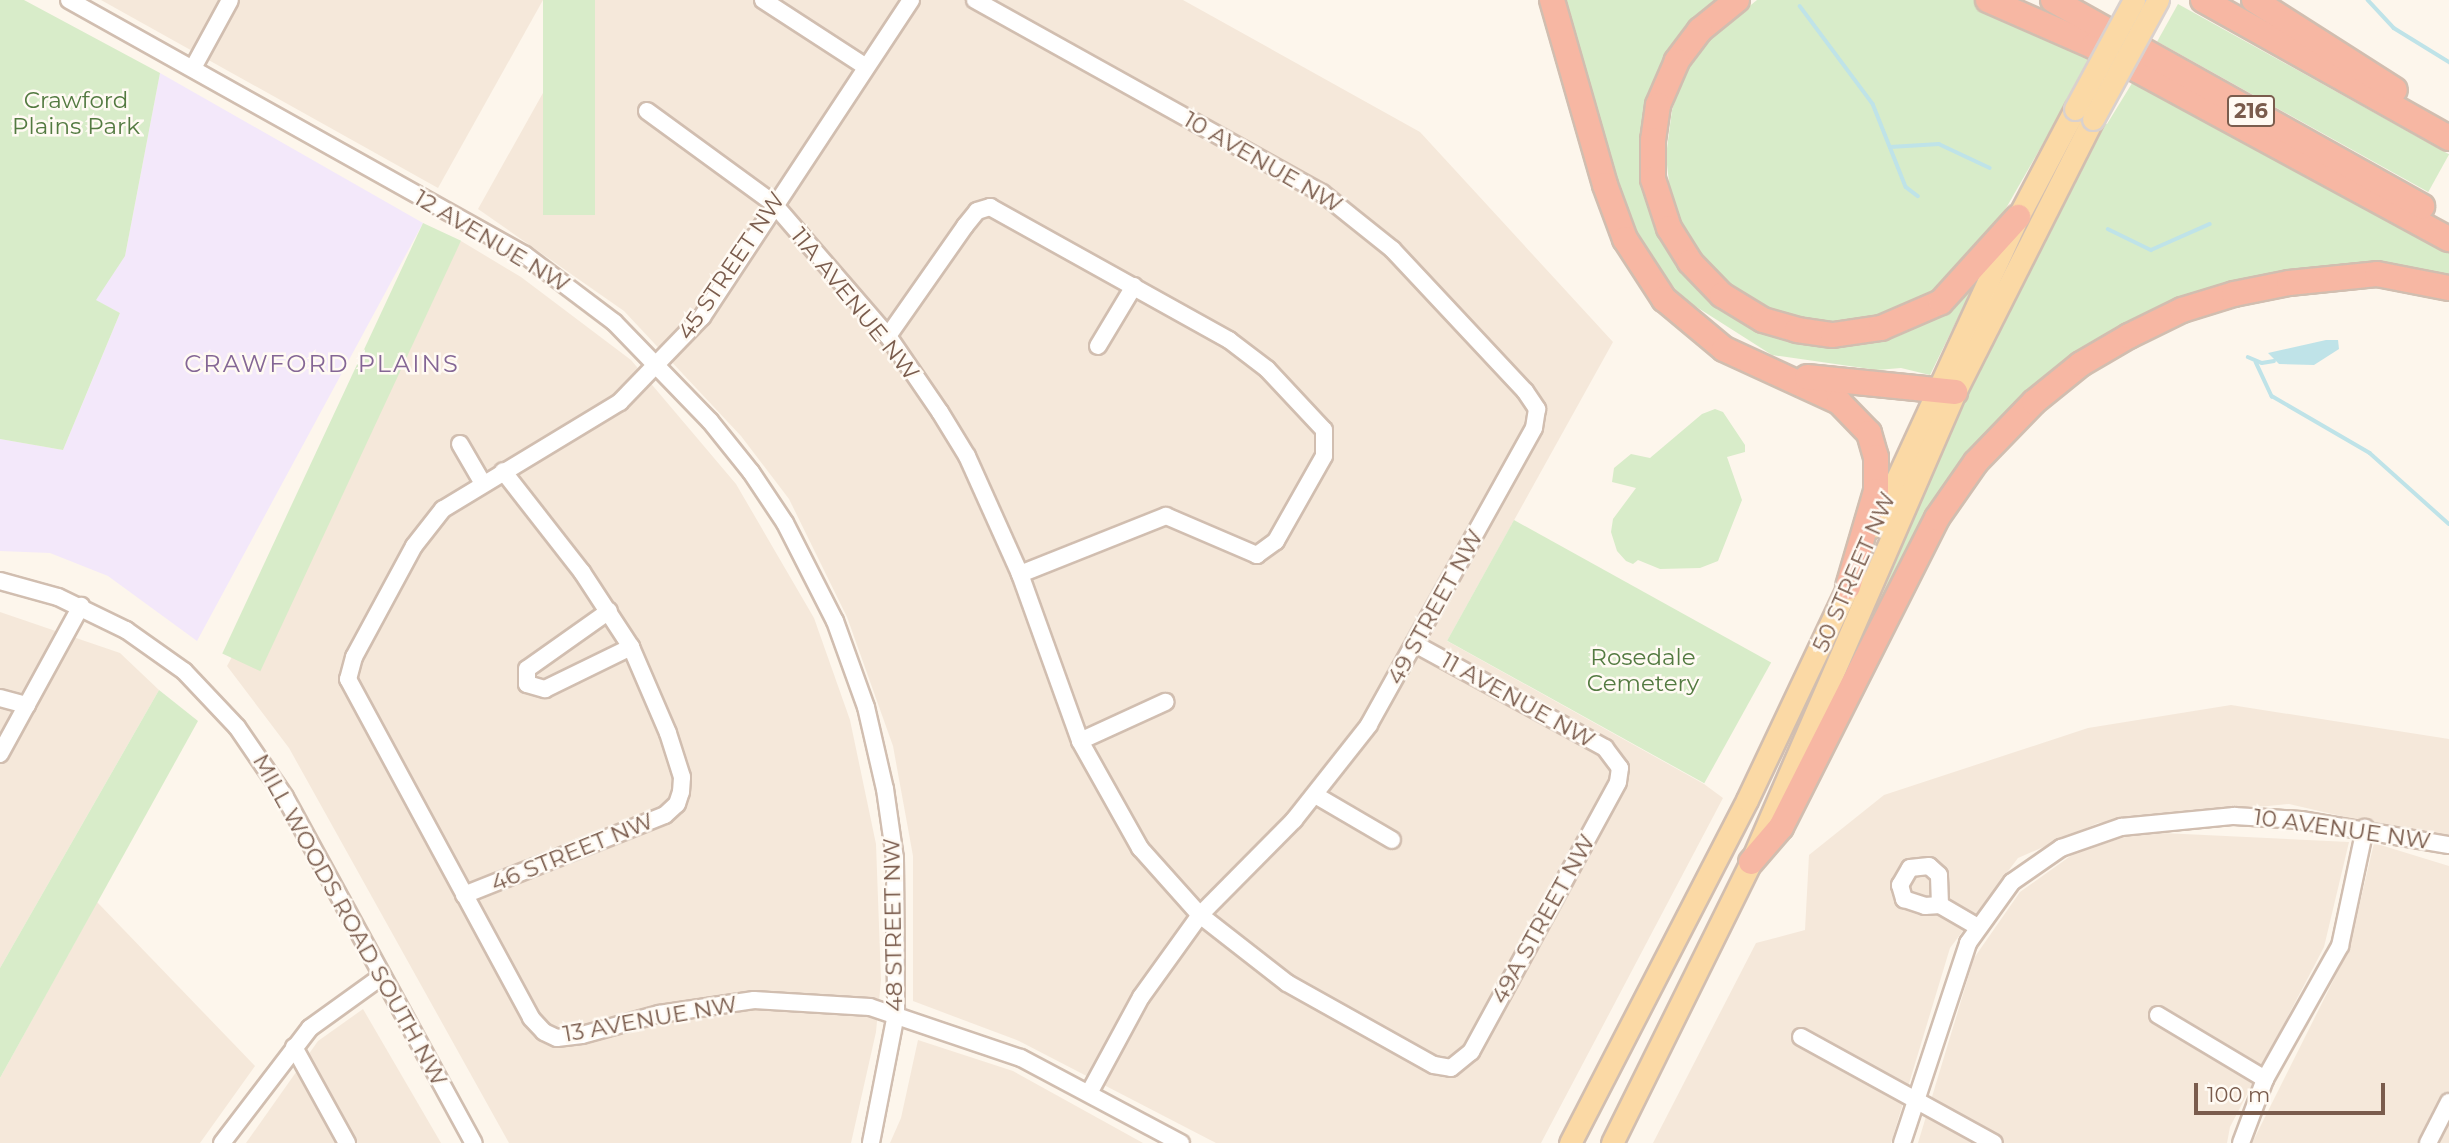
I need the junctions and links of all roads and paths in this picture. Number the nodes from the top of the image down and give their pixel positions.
1 (69, 0) edge
2 (230, 0) edge
3 (763, 0) edge
4 (911, 0) edge
5 (975, 0) edge
6 (1552, 0) edge
7 (1737, 0) edge
8 (1988, 0) edge
9 (2053, 0) edge
10 (2134, 0) edge
11 (2158, 0) edge
12 (2203, 0) edge
13 (2255, 0) edge
14 (866, 67) junction
15 (192, 68) junction
16 (648, 111) dead end
17 (2084, 114) junction
18 (2449, 123) edge
19 (2449, 138) edge
20 (773, 203) junction
21 (2018, 217) junction
22 (2449, 221) edge
23 (2449, 239) edge
24 (1135, 286) junction
25 (2449, 288) edge
26 (888, 336) junction
27 (1098, 346) dead end
28 (1759, 364) junction
29 (660, 366) junction
30 (1945, 392) junction
31 (1537, 409) joint
32 (460, 444) dead end
33 (503, 471) junction
34 (482, 482) junction
35 (1020, 575) junction
36 (0, 581) edge
37 (1848, 587) junction
38 (81, 606) junction
39 (610, 611) junction
40 (1415, 644) junction
41 (631, 648) junction
42 (349, 672) joint
43 (0, 698) edge
44 (1166, 702) dead end
45 (27, 705) junction
46 (866, 707) joint
47 (1080, 741) junction
48 (0, 754) edge
49 (1616, 761) joint
50 (1315, 795) junction
51 (2365, 828) junction
52 (1392, 840) dead end
53 (2449, 845) edge
54 (1751, 862) junction
55 (464, 895) junction
56 (1940, 905) dead end
57 (1200, 915) junction
58 (1978, 927) junction
59 (382, 976) junction
60 (897, 1014) junction
61 (2158, 1015) dead end
62 (1801, 1037) dead end
63 (294, 1047) junction
64 (1451, 1068) joint
65 (2265, 1079) junction
66 (1089, 1093) junction
67 (1916, 1101) junction
68 (2449, 1102) edge
69 (1570, 1142) edge
70 (222, 1143) edge
71 (347, 1143) edge
72 (474, 1143) edge
73 (871, 1143) edge
74 (1181, 1143) edge
75 (1612, 1143) edge
76 (1902, 1143) edge
77 (1994, 1143) edge
78 (2241, 1143) edge
79 (2428, 1143) edge

1 - 15 street, 12 AVENUE NW
2 - 15 street
3 - 14 street
4 - 14 street, 45 STREET NW
5 - 31 street, 10 AVENUE NW
6 - 28 highway
7 - 21 highway
8 - 23 highway
9 - 22 highway, 216
10 - 17 main road, 50 STREET NW, bridge
11 - 17 main road, 50 STREET NW, bridge
12 - 19 highway
13 - 18 highway
14 - 20 street, 45 STREET NW
15 - 29 street, 12 AVENUE NW
16 - 20 street, 11A AVENUE NW
17 - 21 main road, 50 STREET NW
17 - 30 main road, 50 STREET NW
20 - 26 street, 11A AVENUE NW
20 - 29 street, 45 STREET NW
21 - 30 main road, 50 STREET NW
24 - 26 street
24 - 27 street
24 - 35 street
25 - 54 highway
26 - 35 street, 11A AVENUE NW
28 - 30 highway
28 - 37 highway
29 - 33 street, 45 STREET NW
29 - 46 street, 12 AVENUE NW
30 - 37 main road, 50 STREET NW
30 - 54 main road, 50 STREET NW
31 - 40 street, 49 STREET NW
32 - 34 street
33 - 34 street, 45 STREET NW
33 - 39 street
34 - 42 street, 45 STREET NW
35 - 47 street, 11A AVENUE NW
36 - 38 street, MILL WOODS ROAD SOUTH NW
37 - 69 main road, 50 STREET NW
38 - 45 street
38 - 59 street, MILL WOODS ROAD SOUTH NW
39 - 41 street
39 - 41 street
40 - 49 street, 11 AVENUE NW
40 - 50 street, 49 STREET NW
41 - 55 street, 46 STREET NW
42 - 55 street, 13 AVENUE NW
43 - 45 street
44 - 47 street
45 - 48 street
46 - 60 street, 48 STREET NW
47 - 57 street, 11A AVENUE NW
49 - 64 street, 49A STREET NW
50 - 52 street
50 - 57 street, 49 STREET NW
51 - 53 street, 10 AVENUE NW
51 - 58 street, 10 AVENUE NW
51 - 65 street
54 - 75 main road, 50 STREET NW
55 - 60 street, 13 AVENUE NW
56 - 58 street
57 - 64 street, 11A AVENUE NW
57 - 66 street, 49 STREET NW
58 - 67 street, 10 AVENUE NW
59 - 63 street
59 - 72 street, MILL WOODS ROAD SOUTH NW
60 - 66 street, 13 AVENUE NW
60 - 73 street, 48 STREET NW
61 - 65 street
62 - 67 street
63 - 70 street
63 - 71 street
65 - 78 street
66 - 74 street, 13 AVENUE NW
67 - 76 street, 10 AVENUE NW
67 - 77 street
68 - 79 street

